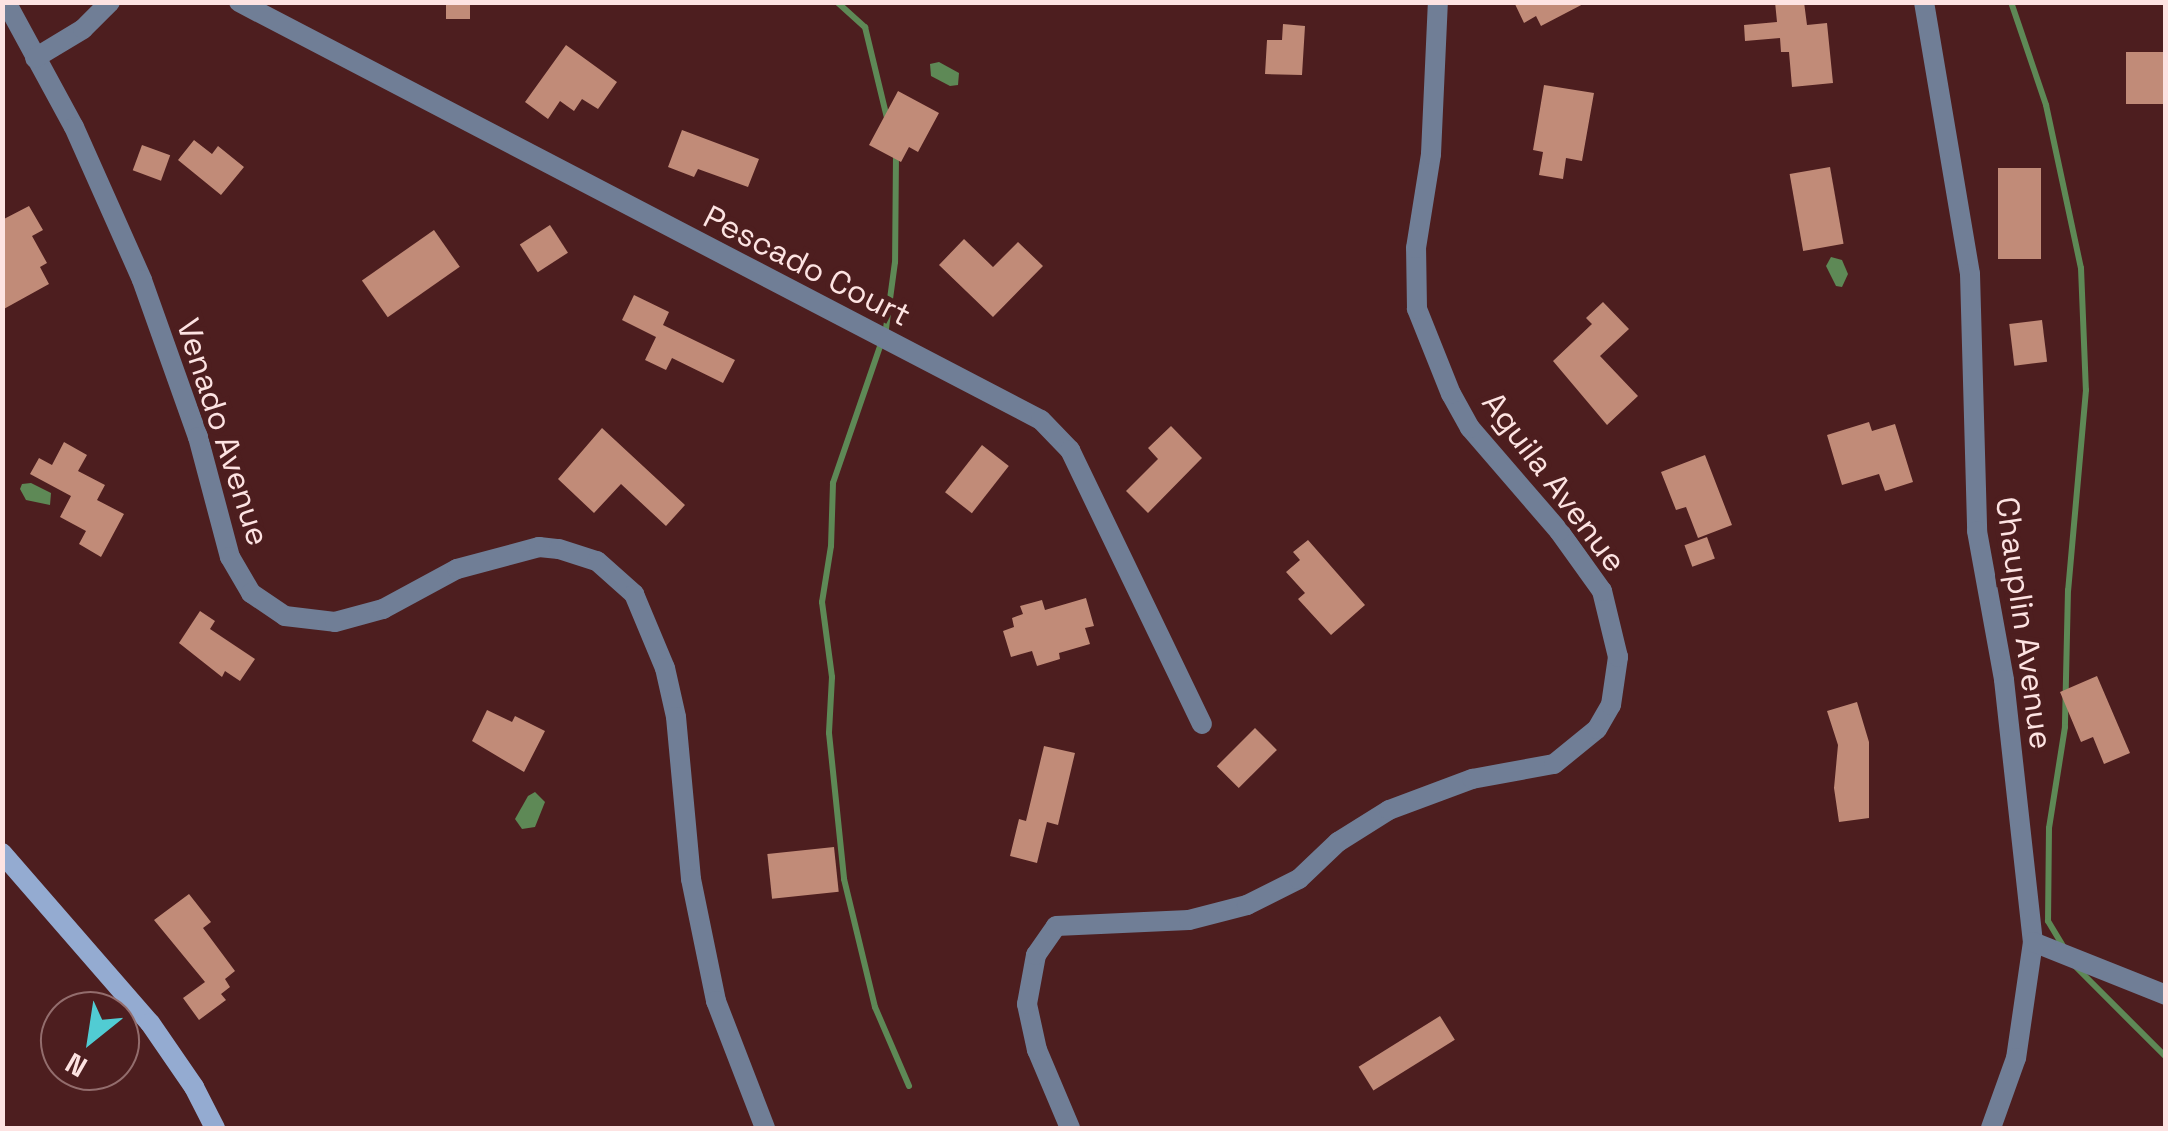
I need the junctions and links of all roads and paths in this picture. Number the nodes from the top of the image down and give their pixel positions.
1 (6, 2) edge
2 (110, 2) edge
3 (240, 2) edge
4 (1438, 2) edge
5 (1924, 2) edge
6 (35, 58) junction
7 (1202, 724) dead end
8 (2, 853) edge
9 (2033, 942) junction
10 (2166, 995) edge
11 (215, 1128) edge
12 (765, 1128) edge
13 (1070, 1128) edge
14 (1991, 1128) edge

1 - 6 street, Venado Avenue
2 - 6 street
3 - 7 street, Pescado Court
4 - 13 street, Aguila Avenue
5 - 9 street, Chauplin Avenue
6 - 12 street, Venado Avenue
8 - 11 street
9 - 10 street
9 - 14 street, Chauplin Avenue

